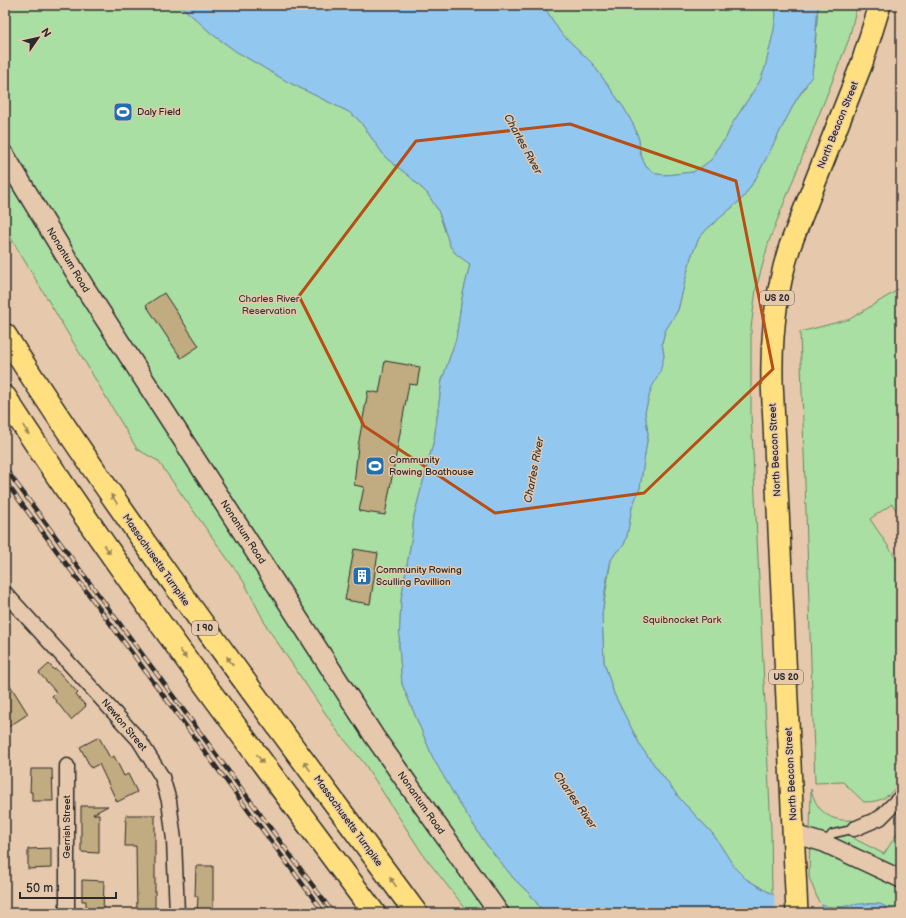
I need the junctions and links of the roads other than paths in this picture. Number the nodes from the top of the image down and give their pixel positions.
1 (880, 5) edge
2 (5, 156) edge
3 (5, 335) edge
4 (5, 397) edge
5 (5, 593) edge
6 (67, 766) dead end
7 (901, 797) edge
8 (854, 829) joint
9 (794, 834) junction
10 (825, 843) junction
11 (901, 879) edge
12 (497, 909) edge
13 (68, 913) edge
14 (177, 913) edge
15 (374, 913) edge
16 (416, 913) edge
17 (797, 913) edge

1 - 9 main road, North Beacon Street / US 20
2 - 12 main road, Nonantum Road
16 -> 3 highway, Massachusetts Turnpike / I 90
4 -> 15 highway
5 - 14 street, Newton Street
6 - 13 street, Gerrish Street
7 - 8 street
8 - 10 lane
9 - 10 street
9 - 17 main road, North Beacon Street / US 20
10 - 11 street

